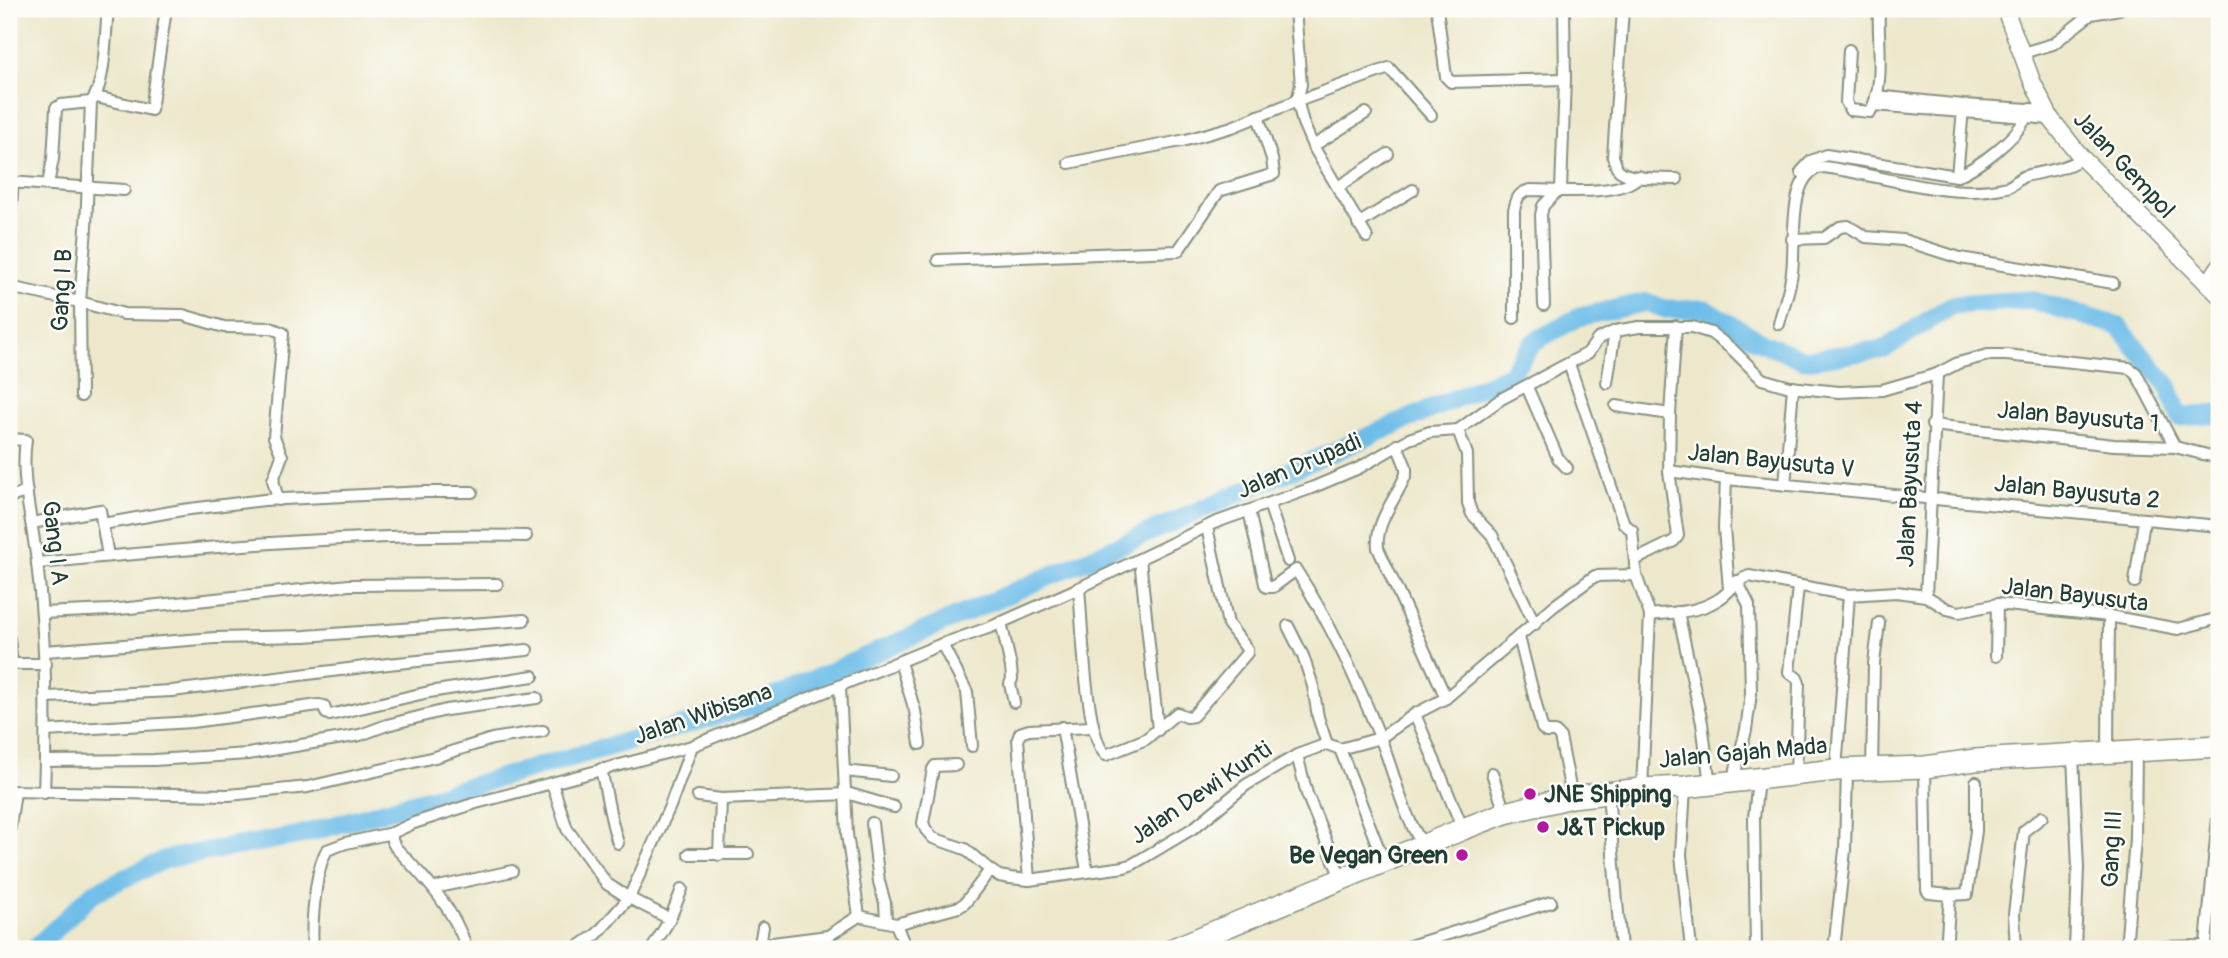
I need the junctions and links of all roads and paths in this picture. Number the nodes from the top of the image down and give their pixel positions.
1 (108, 9) edge
2 (166, 9) edge
3 (1296, 9) edge
4 (1437, 9) edge
5 (1564, 9) edge
6 (1623, 9) edge
7 (1879, 9) edge
8 (2005, 9) edge
9 (2119, 9) edge
10 (1849, 50) dead end
11 (2022, 53) junction
12 (1564, 79) junction
13 (94, 100) junction
14 (1297, 100) junction
15 (1875, 101) junction
16 (1963, 109) junction
17 (1366, 113) dead end
18 (2048, 114) junction
19 (1431, 115) dead end
20 (1258, 116) junction
21 (2026, 118) junction
22 (1313, 146) junction
23 (1388, 154) dead end
24 (2082, 158) junction
25 (1069, 163) dead end
26 (1639, 176) junction
27 (1957, 176) junction
28 (1677, 179) dead end
29 (11, 182) edge
30 (48, 184) junction
31 (88, 187) junction
32 (1338, 187) junction
33 (124, 190) dead end
34 (1413, 190) dead end
35 (1559, 190) junction
36 (1788, 204) dead end
37 (1358, 224) junction
38 (9, 228) edge
39 (1367, 237) dead end
40 (1792, 239) junction
41 (938, 261) dead end
42 (2219, 267) edge
43 (2113, 283) dead end
44 (9, 287) edge
45 (2214, 290) edge
46 (80, 302) junction
47 (1544, 305) dead end
48 (1514, 318) dead end
49 (1779, 324) dead end
50 (1676, 326) junction
51 (1615, 331) junction
52 (1569, 364) junction
53 (1937, 374) junction
54 (1607, 383) dead end
55 (1527, 387) junction
56 (1793, 387) junction
57 (81, 396) dead end
58 (1616, 406) dead end
59 (1670, 414) junction
60 (1932, 425) junction
61 (1458, 430) junction
62 (9, 439) edge
63 (1397, 445) junction
64 (2175, 447) junction
65 (2219, 458) edge
66 (1567, 468) dead end
67 (1669, 471) junction
68 (1726, 480) junction
69 (1785, 485) junction
70 (27, 492) junction
71 (472, 492) dead end
72 (9, 496) edge
73 (1931, 498) junction
74 (278, 500) junction
75 (1269, 504) junction
76 (1249, 511) junction
77 (2144, 520) junction
78 (32, 523) junction
79 (103, 524) junction
80 (2219, 526) edge
81 (1207, 527) junction
82 (526, 536) dead end
83 (108, 556) junction
84 (1140, 559) junction
85 (1634, 560) junction
86 (1288, 561) dead end
87 (37, 563) junction
88 (1636, 575) junction
89 (2136, 582) dead end
90 (497, 584) dead end
91 (1733, 585) junction
92 (1798, 587) junction
93 (1079, 588) junction
94 (1849, 595) junction
95 (1926, 596) junction
96 (1997, 604) junction
97 (1678, 612) junction
98 (42, 613) junction
99 (1650, 615) junction
100 (2109, 616) junction
101 (2219, 618) edge
102 (524, 620) dead end
103 (1001, 622) junction
104 (1879, 623) dead end
105 (1535, 624) junction
106 (1289, 626) dead end
107 (1519, 636) junction
108 (9, 639) edge
109 (942, 644) junction
110 (527, 650) dead end
111 (45, 651) junction
112 (1996, 656) dead end
113 (900, 662) junction
114 (10, 664) edge
115 (46, 664) junction
116 (533, 676) dead end
117 (840, 687) junction
118 (47, 697) junction
119 (537, 698) dead end
120 (1446, 698) junction
121 (1014, 702) dead end
122 (1415, 714) junction
123 (1062, 727) junction
124 (1092, 727) junction
125 (1158, 730) junction
126 (46, 731) junction
127 (543, 732) dead end
128 (1380, 738) junction
129 (920, 744) dead end
130 (1327, 744) junction
131 (692, 746) junction
132 (972, 746) dead end
133 (2219, 746) edge
134 (1340, 749) junction
135 (2108, 751) junction
136 (2136, 751) junction
137 (1297, 755) junction
138 (2073, 755) junction
139 (46, 761) junction
140 (956, 765) dead end
141 (1926, 767) junction
142 (601, 769) junction
143 (1872, 769) junction
144 (1842, 770) junction
145 (845, 771) junction
146 (1492, 773) dead end
147 (1796, 775) junction
148 (891, 776) dead end
149 (1758, 779) junction
150 (1733, 781) junction
151 (1976, 782) dead end
152 (552, 783) junction
153 (1710, 784) junction
154 (1685, 787) junction
155 (1642, 789) junction
156 (12, 791) edge
157 (44, 793) junction
158 (1608, 793) junction
159 (844, 795) junction
160 (698, 796) dead end
161 (1572, 797) junction
162 (721, 799) junction
163 (894, 807) dead end
164 (2219, 807) edge
165 (1505, 813) junction
166 (2042, 817) dead end
167 (872, 823) dead end
168 (1463, 829) junction
169 (9, 833) edge
170 (392, 833) junction
171 (618, 843) dead end
172 (1423, 845) junction
173 (689, 854) dead end
174 (719, 855) junction
175 (748, 855) dead end
176 (1384, 862) junction
177 (990, 870) junction
178 (512, 871) dead end
179 (1087, 871) junction
180 (1341, 878) junction
181 (1029, 880) junction
182 (434, 888) junction
183 (682, 889) dead end
184 (1950, 895) junction
185 (629, 898) junction
186 (1551, 902) dead end
187 (859, 916) junction
188 (670, 919) junction
189 (891, 922) junction
190 (763, 928) dead end
191 (2163, 947) dead end
192 (313, 949) edge
193 (467, 949) edge
194 (575, 949) edge
195 (652, 949) edge
196 (906, 949) edge
197 (1173, 949) edge
198 (1400, 949) edge
199 (1621, 949) edge
200 (1691, 949) edge
201 (1756, 949) edge
202 (1834, 949) edge
203 (1946, 949) edge
204 (2016, 949) edge
205 (2075, 949) edge
206 (2126, 949) edge

1 - 13 street, Gang I B
2 - 13 street
3 - 14 street
4 - 12 street
5 - 12 street
6 - 26 street
7 - 15 street
8 - 11 main road, Jalan Gempol
9 - 11 street
10 - 15 street
11 - 18 main road, Jalan Gempol
12 - 35 street
13 - 30 street
13 - 31 street, Gang I B
14 - 19 street
14 - 20 street
14 - 22 street
15 - 16 street
16 - 18 street
16 - 21 street
16 - 27 street
17 - 22 street
18 - 21 street
18 - 24 main road, Jalan Gempol
20 - 25 street
20 - 41 street
21 - 27 street
22 - 32 street
23 - 32 street
24 - 40 street
24 - 45 main road, Jalan Gempol
26 - 28 street
26 - 35 street
27 - 36 street
29 - 30 street
29 - 38 street
30 - 31 street
31 - 33 street
31 - 46 street, Gang I B
32 - 37 street
34 - 37 street
35 - 47 street
35 - 48 street
37 - 39 street
40 - 43 street
40 - 49 street
42 - 45 main road
44 - 46 street
46 - 57 street, Gang I B
46 - 74 street
50 - 51 street
50 - 56 street
50 - 59 street, Jalan Bayusuta V
51 - 52 street, Jalan Drupadi
51 - 54 street
52 - 55 street, Jalan Drupadi
52 - 85 street
53 - 56 street
53 - 60 street, Jalan Bayusuta 4
53 - 64 street
55 - 61 street, Jalan Drupadi
55 - 66 street
56 - 69 street
58 - 59 street
59 - 67 street, Jalan Bayusuta V
60 - 64 street, Jalan Bayusuta 1
60 - 73 street, Jalan Bayusuta 4
61 - 63 street, Jalan Drupadi
61 - 105 street
62 - 70 street, Gang I A
63 - 75 street, Jalan Drupadi
63 - 120 street
64 - 65 street, Jalan Bayusuta 1
67 - 68 street, Jalan Bayusuta V
67 - 85 street
68 - 69 street, Jalan Bayusuta V
68 - 91 street
69 - 73 street, Jalan Bayusuta V
70 - 72 street
70 - 78 street, Gang I A
71 - 74 street
73 - 77 street, Jalan Bayusuta 2
73 - 95 street, Jalan Bayusuta 4
74 - 79 street
75 - 76 street, Jalan Drupadi
75 - 86 street
76 - 81 street, Jalan Drupadi
76 - 128 street
77 - 80 street, Jalan Bayusuta 2
77 - 89 street
78 - 79 street
78 - 87 street, Gang I A
79 - 83 street
81 - 84 street, Jalan Drupadi
81 - 125 street
82 - 83 street
83 - 87 street
84 - 93 street, Jalan Drupadi
84 - 125 street
85 - 88 street
87 - 98 street, Gang I A
88 - 99 street
88 - 105 street
90 - 98 street
91 - 92 street, Jalan Bayusuta
91 - 97 street
91 - 150 street
92 - 94 street, Jalan Bayusuta
92 - 147 street
93 - 103 street, Jalan Drupadi
93 - 124 street
94 - 95 street, Jalan Bayusuta
94 - 144 street
95 - 96 street, Jalan Bayusuta
96 - 100 street, Jalan Bayusuta
96 - 112 street
97 - 99 street
97 - 153 street
98 - 111 street, Gang I A
99 - 155 street
100 - 101 street, Jalan Bayusuta
100 - 135 street
102 - 111 street
103 - 109 street, Jalan Drupadi
103 - 121 street
104 - 143 street
105 - 107 street
106 - 130 street
107 - 120 street
107 - 161 street
108 - 114 street
109 - 113 street, Jalan Wibisana
109 - 132 street
110 - 118 street
111 - 115 street, Gang I A
113 - 117 street, Jalan Wibisana
113 - 129 street
114 - 115 street
115 - 118 street, Gang I A
116 - 126 street
117 - 131 street, Jalan Wibisana
117 - 145 street
118 - 126 street, Gang I A
119 - 139 street
120 - 122 street
122 - 128 street
122 - 168 street
123 - 124 street
123 - 179 street
123 - 181 street
124 - 125 street
126 - 139 street, Gang I A
127 - 157 street
128 - 134 street
128 - 172 street
130 - 134 street
130 - 137 street, Jalan Dewi Kunti
131 - 142 street, Jalan Wibisana
131 - 185 street
133 - 136 highway, Jalan Gajah Mada
134 - 176 street
135 - 136 highway, Jalan Gajah Mada
135 - 138 highway, Jalan Gajah Mada
136 - 206 street, Gang III
137 - 179 street, Jalan Dewi Kunti
137 - 180 street
138 - 141 highway, Jalan Gajah Mada
138 - 205 street
139 - 157 street, Gang I A
140 - 177 street
141 - 143 highway, Jalan Gajah Mada
141 - 184 street
142 - 152 street, Jalan Wibisana
142 - 171 street
143 - 144 highway, Jalan Gajah Mada
144 - 147 highway, Jalan Gajah Mada
144 - 202 street
145 - 148 street
145 - 159 street
146 - 165 street
147 - 149 highway, Jalan Gajah Mada
149 - 150 highway, Jalan Gajah Mada
149 - 201 street
150 - 153 highway, Jalan Gajah Mada
151 - 184 street
152 - 170 street, Jalan Wibisana
152 - 185 street
153 - 154 highway, Jalan Gajah Mada
154 - 155 highway, Jalan Gajah Mada
154 - 200 street
155 - 158 highway, Jalan Gajah Mada
156 - 157 street
156 - 169 street
158 - 161 highway, Jalan Gajah Mada
158 - 199 street
159 - 162 street
159 - 163 street
159 - 187 street
160 - 162 street
161 - 165 highway, Jalan Gajah Mada
162 - 174 street
164 - 191 street
165 - 168 highway, Jalan Gajah Mada
166 - 204 street
167 - 189 street
168 - 172 highway, Jalan Gajah Mada
170 - 182 street
170 - 192 street, Jalan Wibisana
172 - 176 highway, Jalan Gajah Mada
173 - 174 street
174 - 175 street
176 - 180 highway, Jalan Gajah Mada
177 - 181 street, Jalan Dewi Kunti
177 - 189 street
178 - 182 street
179 - 181 street, Jalan Dewi Kunti
180 - 197 highway, Jalan Gajah Mada
182 - 193 street
183 - 188 street
184 - 203 street
185 - 188 street
185 - 194 street
186 - 198 street
187 - 189 street
187 - 190 street
188 - 195 street
189 - 196 street

